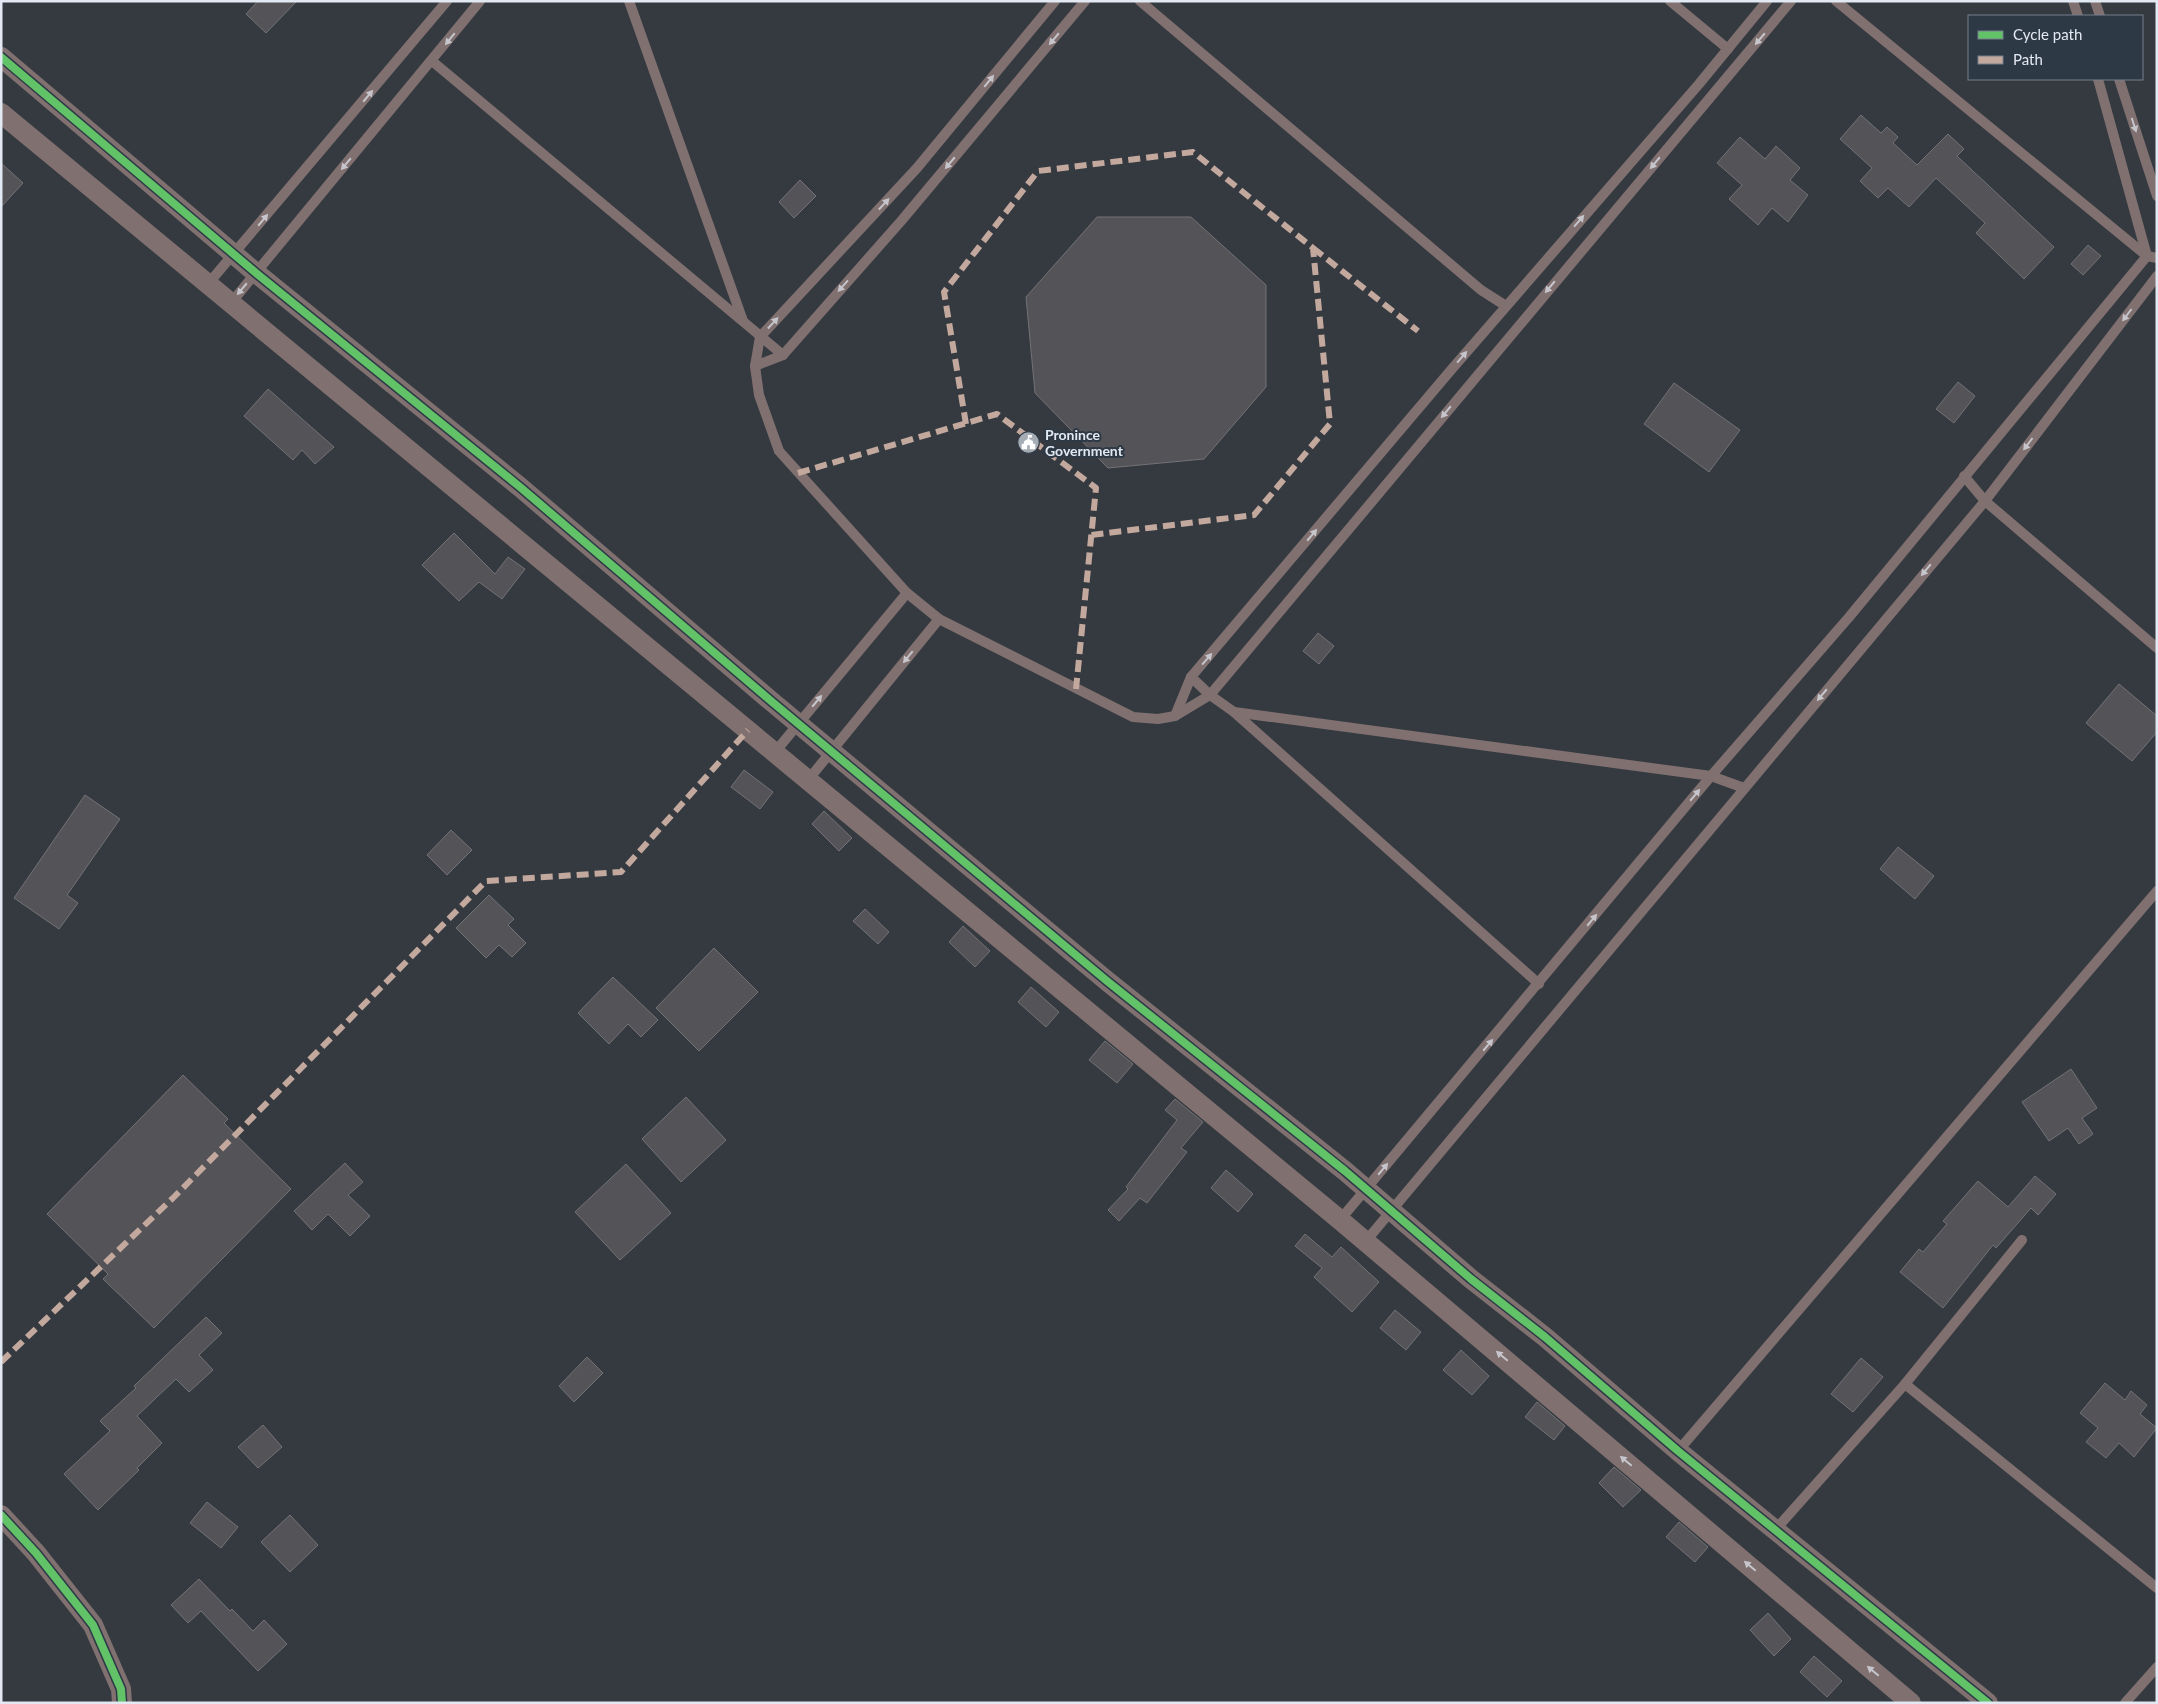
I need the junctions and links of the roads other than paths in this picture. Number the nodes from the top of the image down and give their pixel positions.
1 (447, 1) edge
2 (480, 1) edge
3 (630, 1) edge
4 (1055, 1) edge
5 (1085, 1) edge
6 (1140, 1) edge
7 (1670, 1) edge
8 (1767, 1) edge
9 (1791, 1) edge
10 (1836, 1) edge
11 (2073, 1) edge
12 (2095, 1) edge
13 (2078, 15) edge
14 (2100, 15) edge
15 (1728, 49) junction
16 (1, 57) edge
17 (432, 61) junction
18 (2098, 80) edge
19 (2119, 80) edge
20 (1, 113) edge
21 (2157, 196) edge
22 (234, 254) junction
23 (2152, 257) edge
24 (256, 273) junction
25 (2157, 276) edge
26 (208, 284) junction
27 (231, 303) junction
28 (1506, 306) junction
29 (744, 323) junction
30 (760, 337) junction
31 (783, 355) junction
32 (755, 366) junction
33 (1964, 476) junction
34 (1985, 501) junction
35 (907, 594) junction
36 (939, 619) junction
37 (2157, 648) edge
38 (1191, 677) junction
39 (1210, 695) junction
40 (1234, 712) junction
41 (1175, 716) junction
42 (799, 724) junction
43 (832, 751) junction
44 (775, 752) junction
45 (1710, 776) junction
46 (808, 780) junction
47 (1744, 788) junction
48 (2157, 891) edge
49 (1539, 984) junction
50 (1366, 1189) junction
51 (1390, 1211) junction
52 (1340, 1220) junction
53 (2022, 1240) dead end
54 (1366, 1241) junction
55 (1905, 1384) junction
56 (1678, 1451) junction
57 (1, 1515) edge
58 (1776, 1529) junction
59 (2157, 1588) edge
60 (2157, 1667) edge
61 (122, 1703) edge
62 (1911, 1703) edge
63 (1988, 1703) edge
64 (2125, 1703) edge

22 -> 1 lane
2 -> 17 lane
3 - 29 lane
30 -> 4 lane
5 -> 31 lane
6 - 28 lane
7 - 15 lane
8 - 15 lane
9 -> 39 lane
10 - 23 lane
11 - 13 lane
12 - 14 lane
28 -> 15 lane
16 - 22 street
17 -> 24 lane
17 - 29 lane
18 - 23 lane
19 -> 21 lane
20 - 26 street
22 - 24 street
22 - 26 lane
23 - 33 lane
24 -> 27 lane
24 - 42 street
25 -> 34 lane
26 - 27 street
27 - 44 street
38 -> 28 lane
29 - 30 lane
30 - 31 lane
30 - 32 lane
31 - 32 lane
32 - 35 lane
33 - 34 lane
33 - 45 lane
34 - 37 lane
34 -> 47 lane
35 - 36 lane
42 -> 35 lane
36 - 41 lane
36 -> 43 lane
38 - 39 lane
38 - 41 lane
39 - 40 lane
39 - 41 lane
40 - 45 lane
40 - 49 lane
42 - 43 street
42 - 44 lane
43 - 46 lane
43 - 50 street
44 - 46 street
45 - 47 lane
49 -> 45 lane
46 - 52 street
47 - 51 lane
48 - 56 lane
50 -> 49 lane
50 - 51 street
50 - 52 lane
51 - 54 lane
51 - 56 street
52 - 54 street
53 - 55 lane
62 -> 54 street
55 - 58 lane
55 - 59 lane
56 - 58 street
57 - 61 street
58 - 63 street
60 - 64 lane

